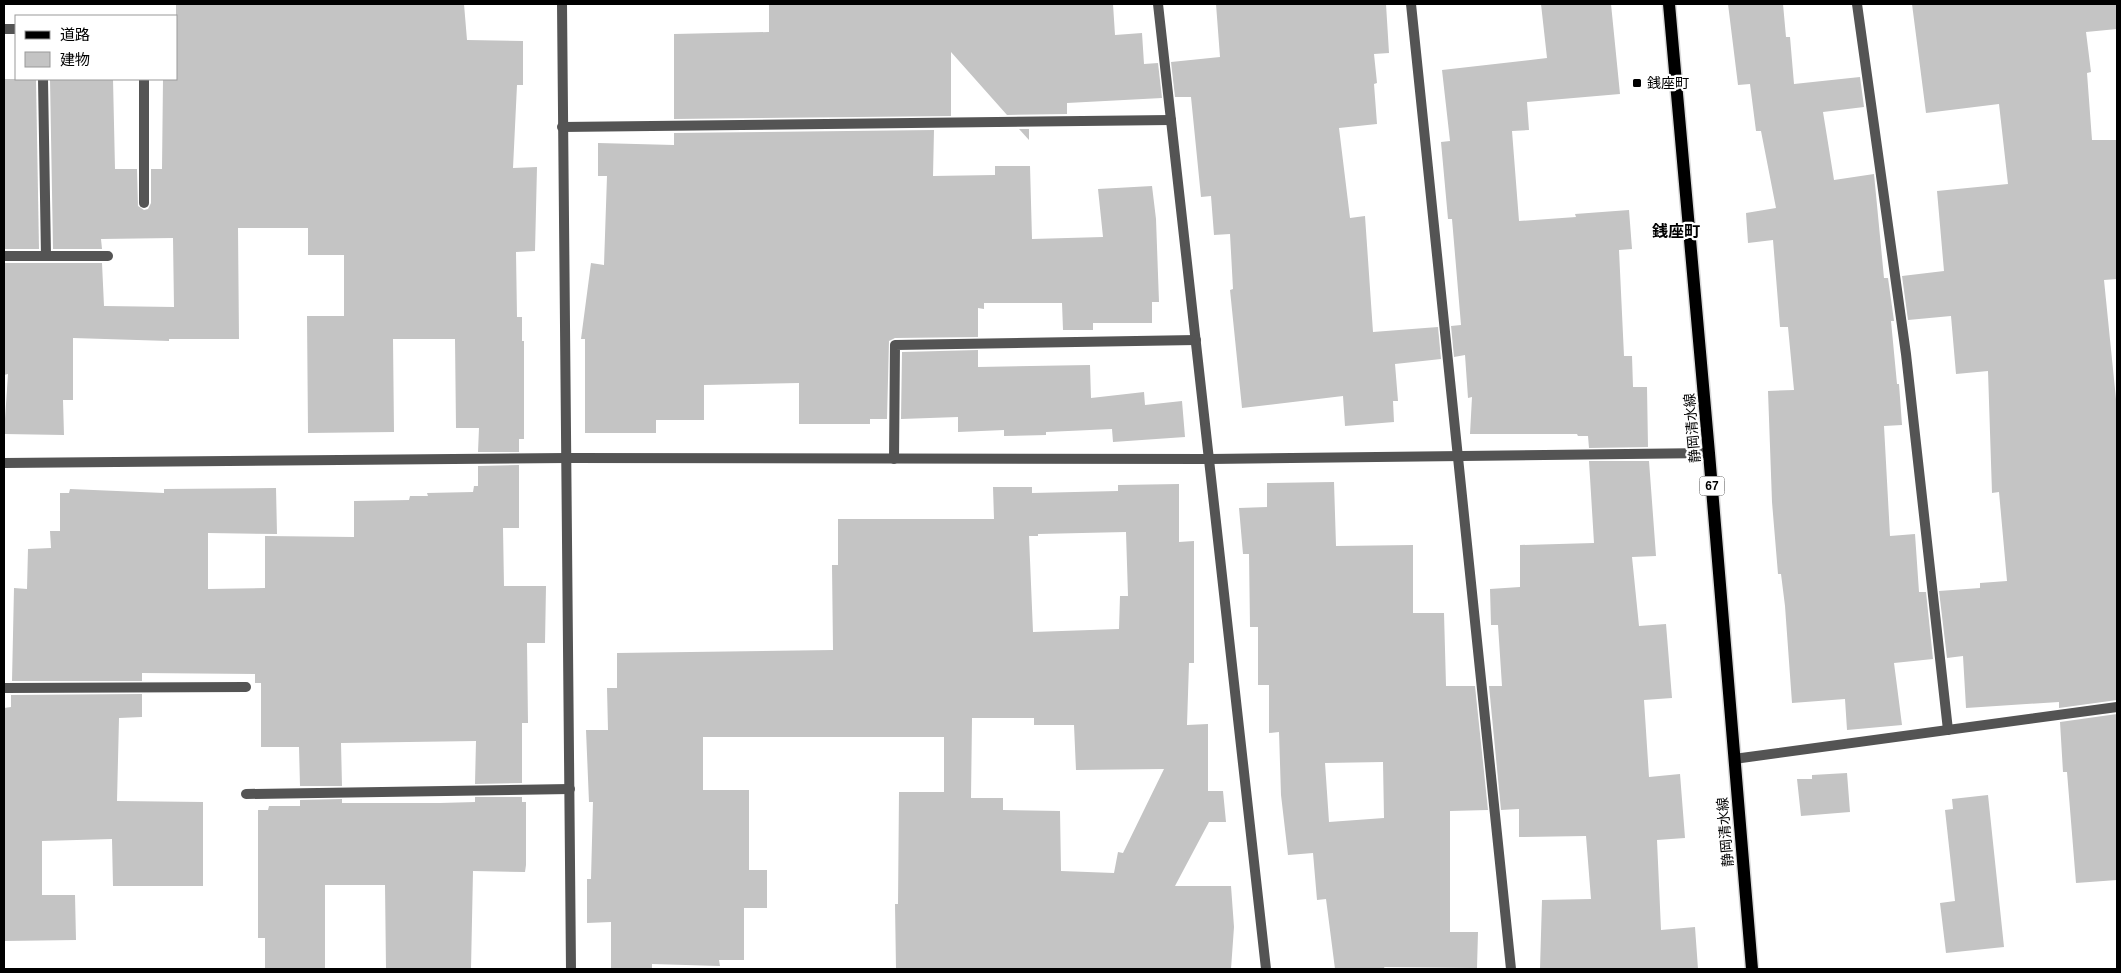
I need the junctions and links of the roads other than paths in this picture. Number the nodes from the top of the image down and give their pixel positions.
1 (562, 4) edge
2 (1158, 4) edge
3 (1411, 4) edge
4 (1669, 4) edge
5 (1858, 4) edge
6 (43, 80) edge
7 (144, 80) edge
8 (1171, 120) junction
9 (562, 127) junction
10 (144, 203) dead end
11 (4, 256) edge
12 (46, 256) junction
13 (108, 256) dead end
14 (1196, 340) junction
15 (1709, 453) junction
16 (1456, 456) junction
17 (567, 458) junction
18 (894, 459) junction
19 (1210, 460) junction
20 (4, 463) edge
21 (246, 687) dead end
22 (4, 688) edge
23 (2117, 707) edge
24 (1948, 730) junction
25 (1734, 759) junction
26 (570, 789) junction
27 (246, 794) dead end
28 (571, 969) edge
29 (1266, 969) edge
30 (1511, 969) edge
31 (1752, 969) edge

1 - 9 street
2 - 8 street
3 - 16 street
4 - 15 main road, 静岡清水線 / 67
5 - 24 street
6 - 12 street
7 - 10 street
8 - 9 street
8 - 14 street
9 - 17 street
11 - 12 street
12 - 13 street
14 - 18 street
14 - 19 street
15 - 16 street
15 - 25 main road, 静岡清水線 / 67
16 - 19 street
16 - 30 street
17 - 18 street
17 - 20 street
17 - 26 street
18 - 19 street
19 - 29 street
21 - 22 street
23 - 24 street
24 - 25 street
25 - 31 main road, 静岡清水線 / 67
26 - 27 street
26 - 28 street

